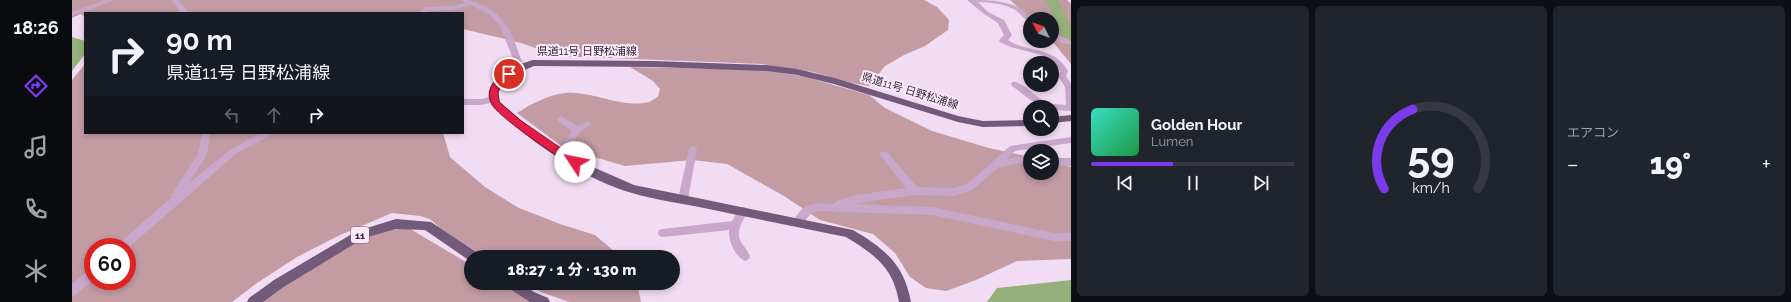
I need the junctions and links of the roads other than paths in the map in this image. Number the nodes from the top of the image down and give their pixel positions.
1 (112, 0) edge
2 (174, 0) edge
3 (970, 0) edge
4 (975, 0) edge
5 (468, 2) edge
6 (184, 12) edge
7 (425, 12) edge
8 (73, 14) edge
9 (1023, 14) edge
10 (1059, 39) edge
11 (1071, 43) edge
12 (520, 67) junction
13 (1015, 84) dead end
14 (494, 99) junction
15 (464, 102) edge
16 (1070, 108) edge
17 (1071, 118) edge
18 (561, 119) dead end
19 (1059, 119) edge
20 (1023, 123) edge
21 (588, 124) dead end
22 (577, 130) junction
23 (206, 134) edge
24 (266, 134) edge
25 (1071, 140) edge
26 (693, 149) dead end
27 (561, 153) junction
28 (884, 154) dead end
29 (1023, 160) edge
30 (1059, 162) edge
31 (1071, 162) edge
32 (993, 166) junction
33 (914, 191) junction
34 (683, 199) junction
35 (170, 205) junction
36 (831, 206) junction
37 (743, 211) junction
38 (798, 222) junction
39 (734, 225) junction
40 (663, 233) dead end
41 (1071, 237) edge
42 (132, 238) edge
43 (464, 250) edge
44 (745, 256) dead end
45 (84, 281) edge
46 (521, 290) edge
47 (72, 291) edge
48 (254, 302) edge
49 (544, 302) edge
50 (905, 302) edge

1 - 8 street
2 - 6 street
3 - 16 street
4 - 9 street
5 - 7 street
5 - 12 street
10 - 11 street
12 - 14 main road, 県道11号 日野松浦線
12 - 20 main road, 県道11号 日野松浦線
13 - 16 street
14 - 15 street
14 - 27 main road
17 - 19 main road
18 - 22 street
21 - 22 street
22 - 27 street
23 - 35 street
24 - 35 street
25 - 32 street
26 - 34 street
27 - 34 main road
28 - 33 street
29 - 32 street
30 - 31 street
32 - 33 street
33 - 36 street
34 - 37 main road
35 - 42 street
36 - 38 street
36 - 41 street
37 - 38 main road
37 - 39 street
38 - 50 main road
39 - 40 street
39 - 44 street
43 - 48 main road, 11
45 - 47 street
46 - 49 main road

